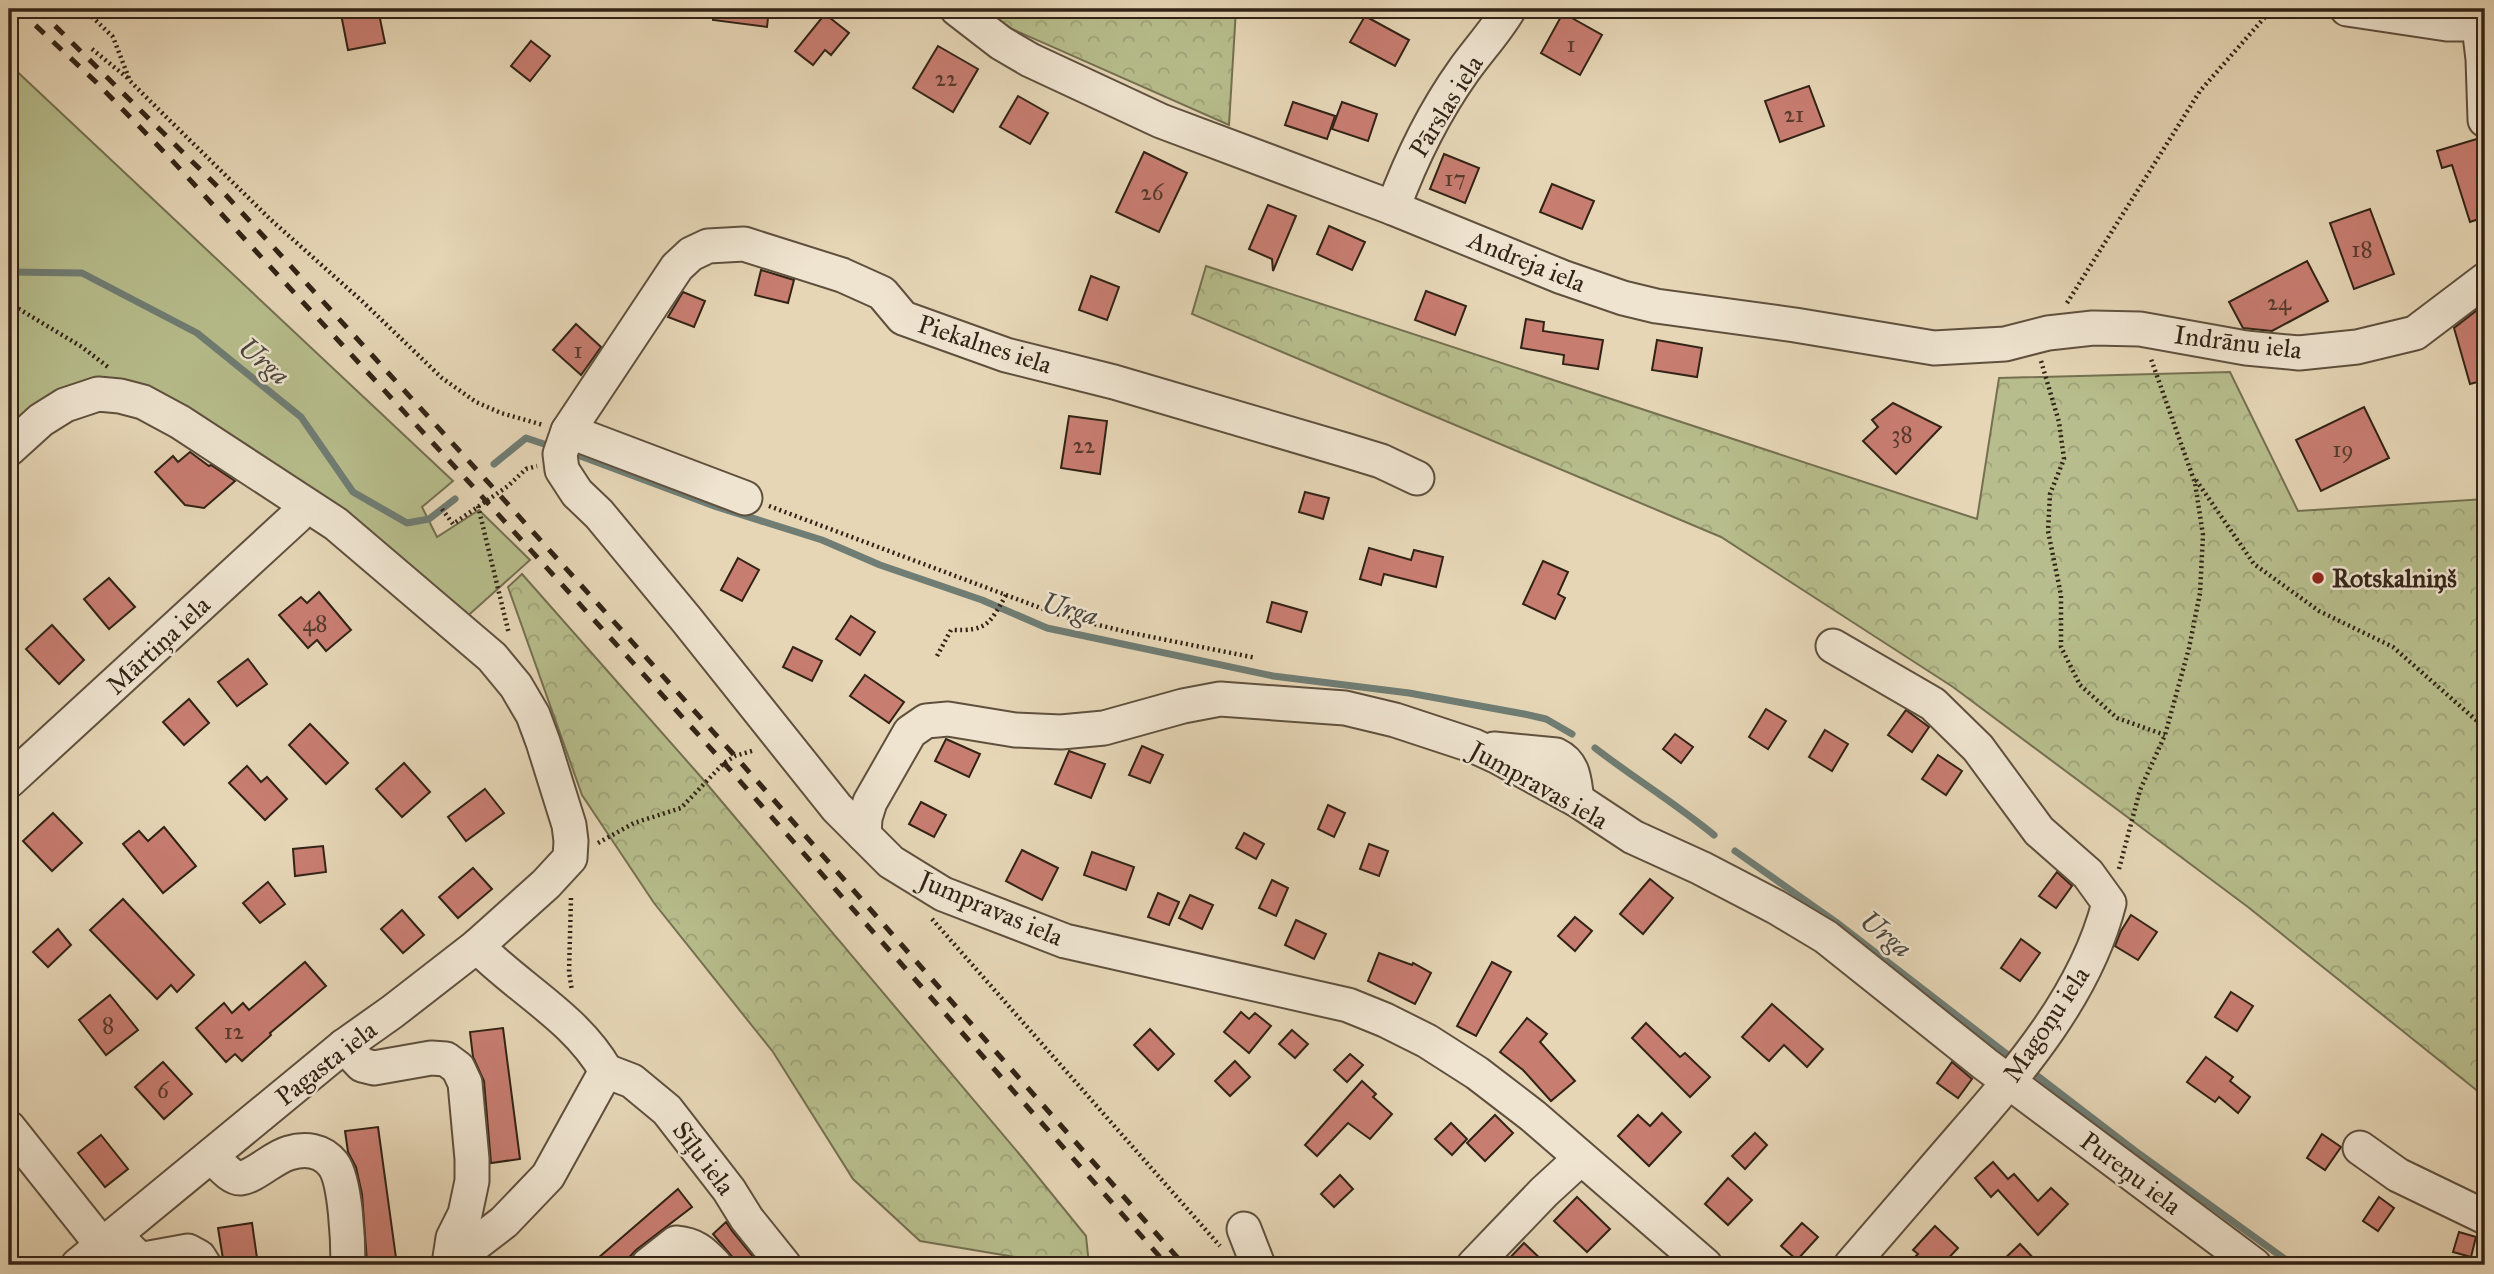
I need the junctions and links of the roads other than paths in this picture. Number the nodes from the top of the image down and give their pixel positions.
1 (957, 9) edge
2 (1509, 9) edge
3 (2347, 9) edge
4 (2480, 13) edge
5 (2485, 120) edge
6 (1393, 208) junction
7 (2485, 280) edge
8 (2140, 329) joint
9 (568, 430) junction
10 (9, 449) edge
11 (1417, 478) dead end
12 (745, 498) road end
13 (304, 506) junction
14 (1833, 646) dead end
15 (9, 781) edge
16 (864, 835) junction
17 (477, 946) junction
18 (344, 1046) junction
19 (606, 1071) junction
20 (2010, 1080) junction
21 (9, 1128) edge
22 (2360, 1148) dead end
23 (211, 1156) junction
24 (1581, 1158) junction
25 (2485, 1217) edge
26 (98, 1249) edge
27 (204, 1265) edge
28 (348, 1265) edge
29 (448, 1265) edge
30 (648, 1265) edge
31 (715, 1265) edge
32 (784, 1265) edge
33 (1474, 1265) edge
34 (1705, 1265) edge
35 (1851, 1265) edge
36 (2254, 1265) edge

1 - 6 street, Andreja iela
2 - 6 street, Pārslas iela
3 - 4 street
4 - 5 street
6 - 8 street, Andreja iela
7 - 8 street, Indrānu iela
9 - 11 street, Piekalnes iela
9 - 12 street
9 - 16 street, Jumpravas iela
10 - 13 street
13 - 15 street, Mārtiņa iela
13 - 17 street, Pagasta iela
14 - 20 street, Magoņu iela
16 - 20 street, Jumpravas iela
16 - 24 street, Jumpravas iela
17 - 18 street, Pagasta iela
17 - 19 street
18 - 23 street, Pagasta iela
18 - 29 street
19 - 29 street
19 - 32 street, Sīļu iela
20 - 35 street, Magoņu iela
20 - 36 street, Pureņu iela
21 - 26 street
22 - 25 street
23 - 26 street, Pagasta iela
23 - 28 street
24 - 33 street
24 - 34 street, Jumpravas iela
26 - 27 street
30 - 31 street

